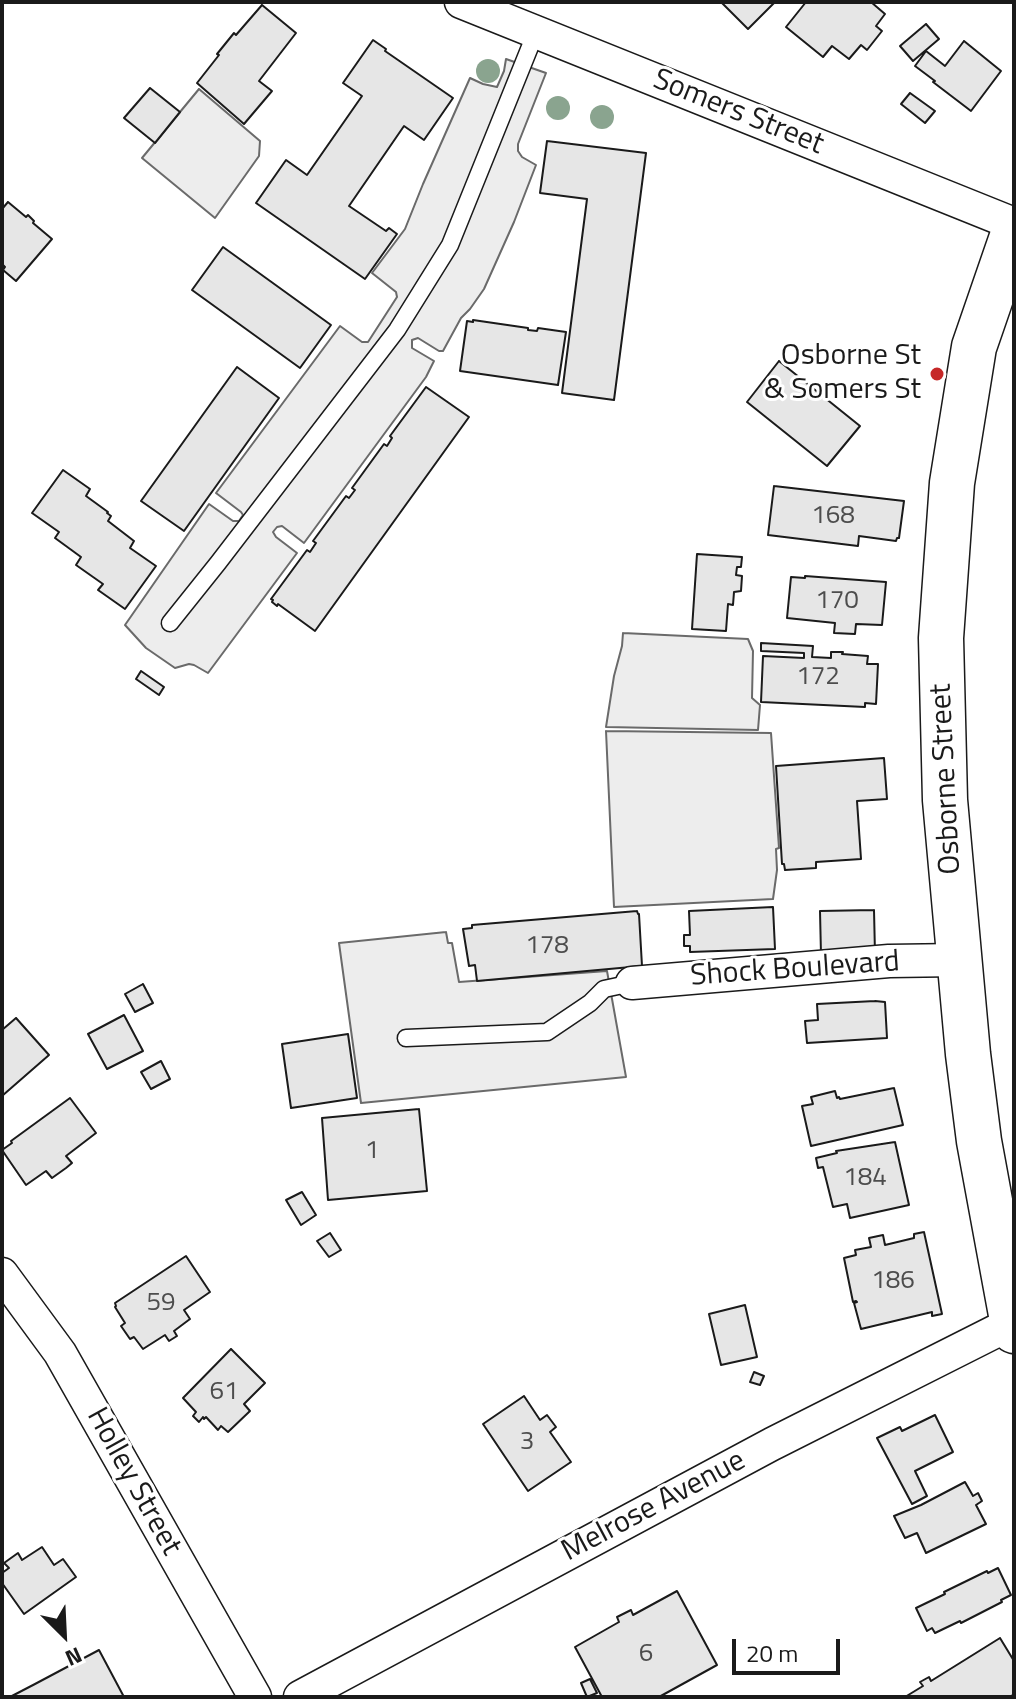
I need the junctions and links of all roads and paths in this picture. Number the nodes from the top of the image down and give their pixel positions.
1 (461, 2) edge
2 (536, 32) junction
3 (1014, 224) edge
4 (1014, 231) edge
5 (170, 623) dead end
6 (959, 960) junction
7 (632, 983) joint
8 (406, 1038) dead end
9 (2, 1274) edge
10 (1013, 1327) edge
11 (255, 1697) edge
12 (300, 1697) edge

1 - 2 street, Somers Street
2 - 3 street, Somers Street
2 - 5 lane
4 - 6 main road, Osborne Street
6 - 7 street, Shock Boulevard
6 - 10 main road, Osborne Street
7 - 8 lane
9 - 11 street, Holley Street
10 - 12 street, Melrose Avenue

